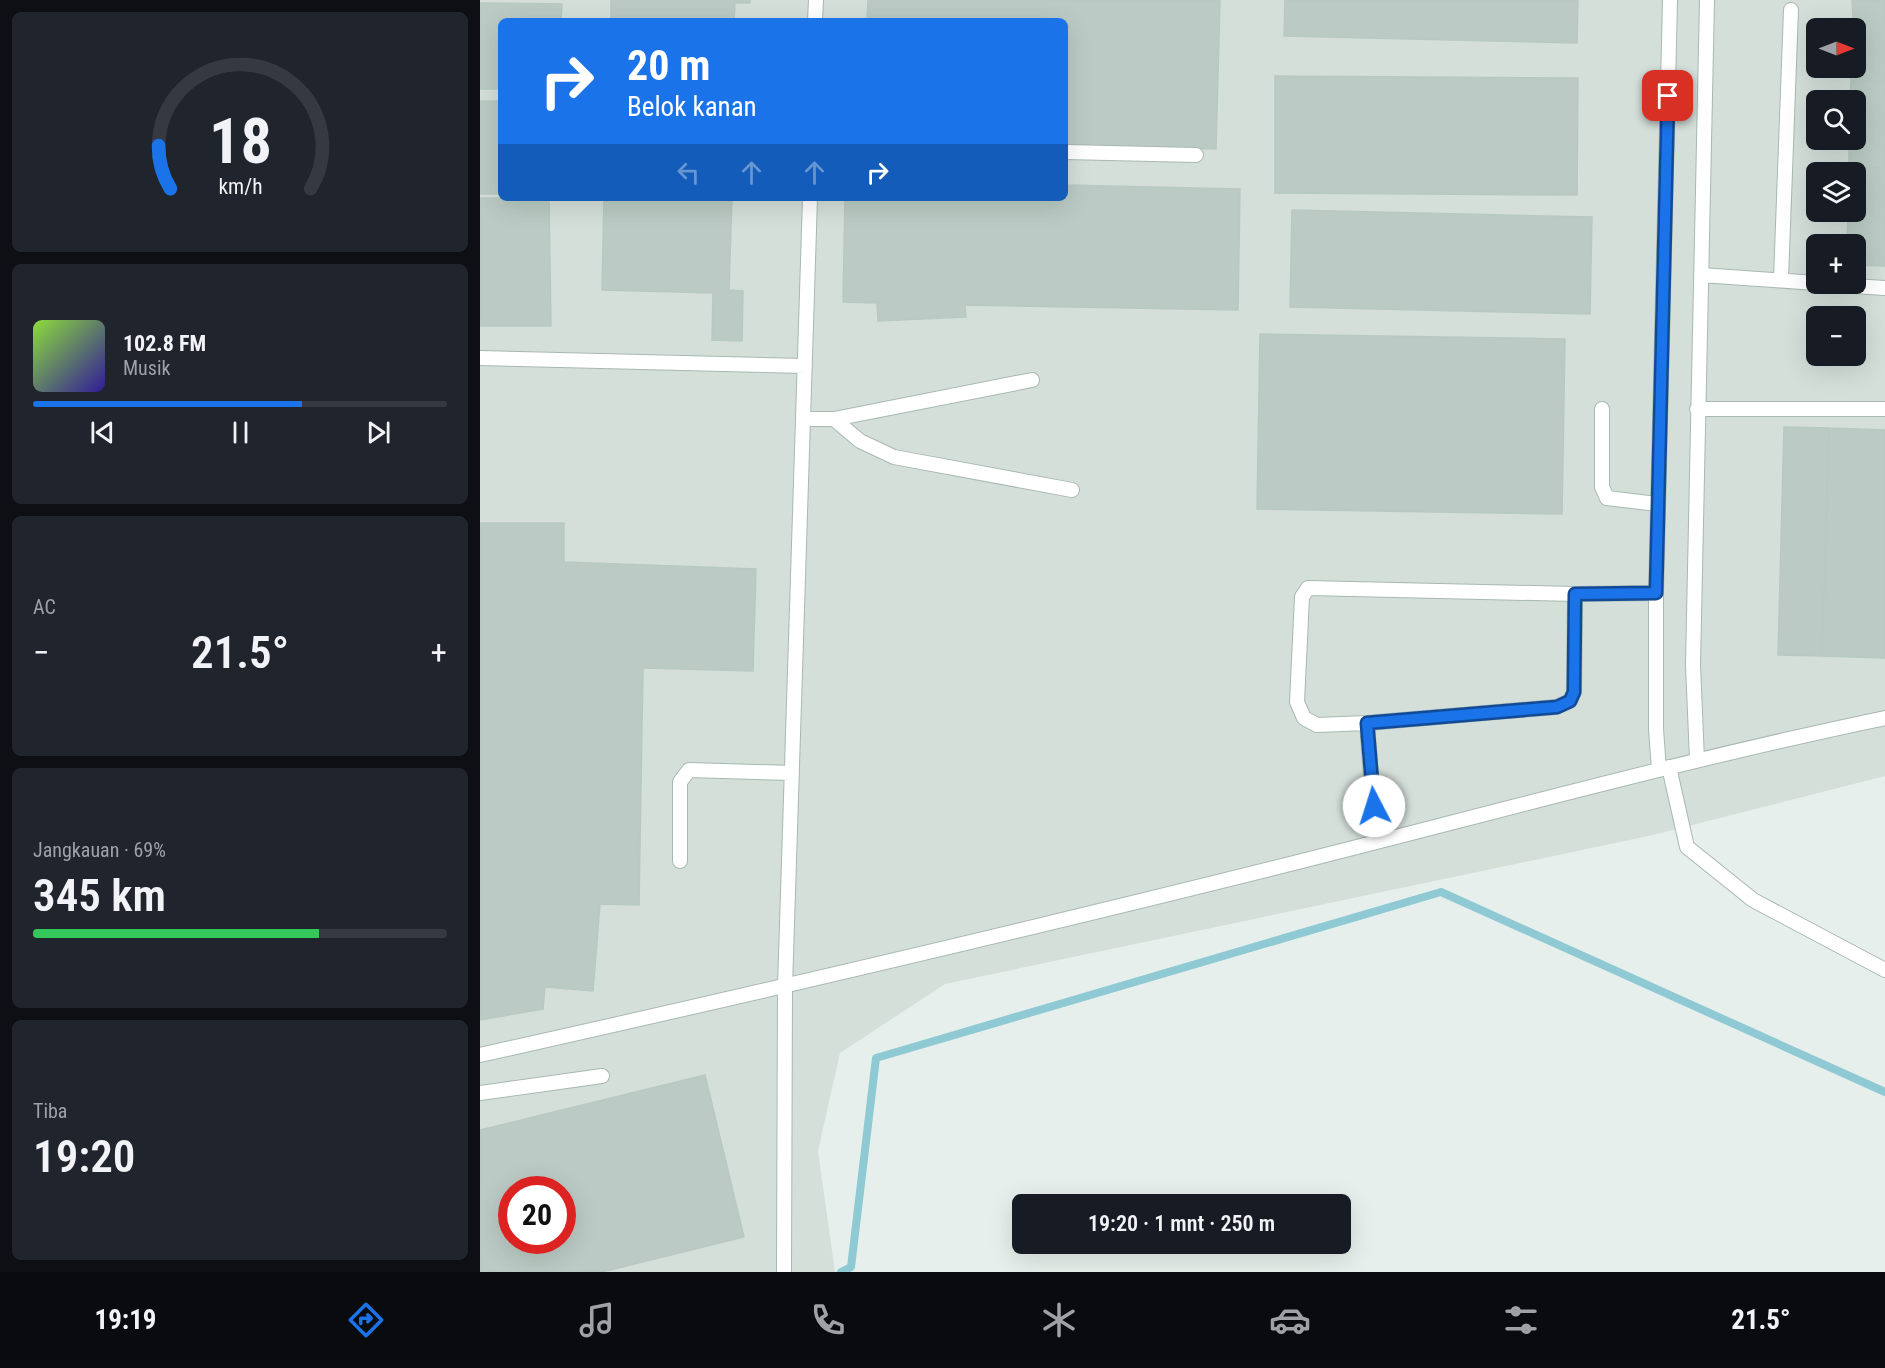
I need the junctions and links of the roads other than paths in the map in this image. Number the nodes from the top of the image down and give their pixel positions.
1 (816, 0) edge
2 (1670, 0) edge
3 (1707, 0) edge
4 (1791, 10) dead end
5 (815, 18) edge
6 (1068, 152) edge
7 (1196, 155) dead end
8 (810, 201) edge
9 (1701, 275) junction
10 (1782, 279) junction
11 (1806, 282) edge
12 (1866, 287) edge
13 (1885, 288) edge
14 (480, 358) edge
15 (805, 366) junction
16 (1032, 380) dead end
17 (1602, 409) dead end
18 (1697, 409) junction
19 (1885, 409) edge
20 (834, 418) junction
21 (804, 419) junction
22 (1072, 490) dead end
23 (1658, 504) junction
24 (1656, 593) junction
25 (1575, 594) junction
26 (1885, 718) edge
27 (1367, 723) junction
28 (1697, 760) junction
29 (1664, 768) junction
30 (792, 773) junction
31 (1376, 842) junction
32 (680, 861) dead end
33 (1885, 970) edge
34 (785, 987) junction
35 (480, 1055) edge
36 (602, 1076) dead end
37 (480, 1093) edge
38 (784, 1270) edge

1 - 5 lane
2 - 23 lane
3 - 9 lane
4 - 10 lane
6 - 7 lane
8 - 15 lane
9 - 10 lane
9 - 18 lane
10 - 11 lane
12 - 13 lane
14 - 15 lane
15 - 21 lane
16 - 20 lane
17 - 23 lane
18 - 19 lane
18 - 28 lane
20 - 21 lane
20 - 22 lane
21 - 30 lane
23 - 24 lane
24 - 25 lane
24 - 29 lane
25 - 27 lane
25 - 27 lane
26 - 28 lane
27 - 31 lane
28 - 29 lane
29 - 31 lane
29 - 33 lane
30 - 32 lane
30 - 34 lane
31 - 34 lane
34 - 35 lane
34 - 38 lane
36 - 37 lane

